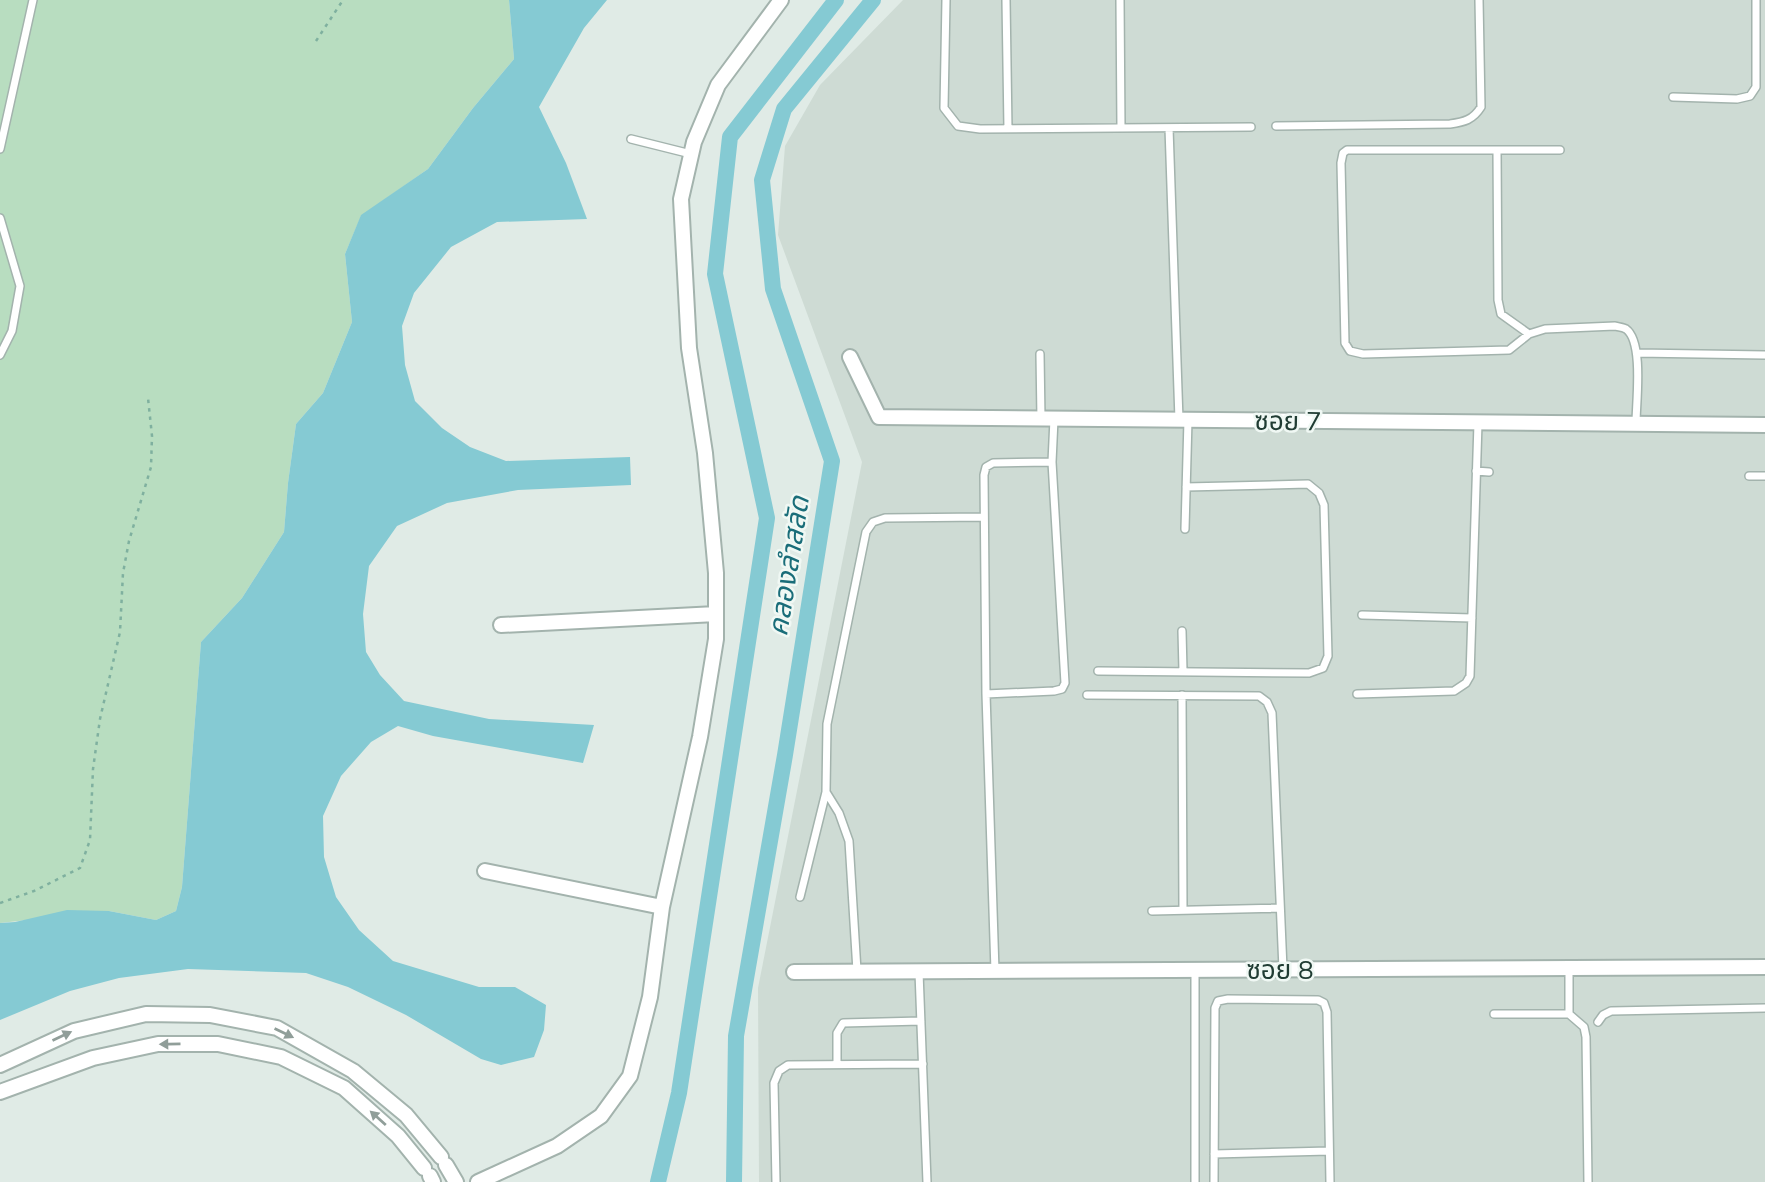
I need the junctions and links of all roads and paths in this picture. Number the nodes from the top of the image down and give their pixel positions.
1 (33, 0) edge
2 (343, 0) edge
3 (782, 0) edge
4 (946, 0) edge
5 (1006, 0) edge
6 (1120, 0) edge
7 (1479, 0) edge
8 (1756, 0) edge
9 (316, 41) dead end
10 (1673, 97) dead end
11 (1276, 126) dead end
12 (1251, 127) dead end
13 (1121, 128) junction
14 (1168, 128) junction
15 (1008, 129) junction
16 (631, 139) dead end
17 (0, 149) edge
18 (1497, 150) junction
19 (1560, 150) dead end
20 (692, 154) junction
21 (0, 218) edge
22 (1529, 334) junction
23 (1637, 353) junction
24 (1040, 354) dead end
25 (0, 355) edge
26 (1765, 355) edge
27 (850, 356) dead end
28 (148, 398) dead end
29 (1047, 419) junction
30 (1183, 420) junction
31 (1478, 423) junction
32 (1636, 424) junction
33 (1765, 425) edge
34 (1052, 462) junction
35 (1476, 471) junction
36 (1489, 472) dead end
37 (1749, 476) dead end
38 (1765, 476) edge
39 (1186, 486) junction
40 (984, 517) junction
41 (1185, 529) dead end
42 (716, 614) junction
43 (1362, 615) dead end
44 (1472, 618) junction
45 (501, 625) dead end
46 (1182, 631) dead end
47 (1098, 671) dead end
48 (1183, 671) junction
49 (986, 694) junction
50 (1357, 694) dead end
51 (1087, 695) dead end
52 (1182, 695) junction
53 (826, 792) junction
54 (485, 871) dead end
55 (800, 897) dead end
56 (0, 903) edge
57 (662, 907) junction
58 (1280, 908) junction
59 (1183, 910) junction
60 (1152, 911) dead end
61 (1765, 967) edge
62 (1569, 968) junction
63 (1195, 970) junction
64 (1283, 970) junction
65 (995, 971) junction
66 (794, 972) dead end
67 (857, 972) junction
68 (919, 972) junction
69 (1765, 1008) edge
70 (1494, 1014) dead end
71 (1569, 1014) junction
72 (921, 1021) junction
73 (1598, 1022) dead end
74 (837, 1064) junction
75 (923, 1064) junction
76 (0, 1065) edge
77 (0, 1091) edge
78 (1329, 1151) junction
79 (1214, 1154) junction
80 (429, 1175) edge
81 (456, 1182) edge
82 (478, 1182) edge
83 (776, 1182) edge
84 (927, 1182) edge
85 (1195, 1182) edge
86 (1214, 1182) edge
87 (1329, 1182) edge
88 (1588, 1182) edge

1 - 17 lane
2 - 9 path
3 - 20 street
4 - 15 lane
5 - 15 lane
6 - 13 lane
7 - 11 lane
8 - 10 lane
12 - 14 lane
13 - 14 lane
13 - 15 lane
14 - 30 lane
16 - 20 lane
18 - 19 lane
18 - 22 lane
18 - 22 lane
20 - 42 street
21 - 25 lane
22 - 23 lane
23 - 26 lane
23 - 32 lane
24 - 29 lane
27 - 29 street, ซอย 7
28 - 56 path
29 - 30 street, ซอย 7
29 - 34 lane
30 - 31 street, ซอย 7
30 - 39 lane
31 - 32 street, ซอย 7
31 - 35 lane
32 - 33 street, ซอย 7
34 - 40 lane
34 - 49 lane
35 - 36 lane
35 - 44 lane
37 - 38 lane
39 - 41 lane
39 - 48 lane
40 - 49 lane
40 - 53 lane
42 - 45 street
42 - 57 street
43 - 44 lane
44 - 50 lane
46 - 48 lane
47 - 48 lane
49 - 65 lane
51 - 52 lane
52 - 58 lane
52 - 59 lane
53 - 55 lane
53 - 67 lane
54 - 57 street
57 - 82 street
58 - 59 lane
58 - 64 lane
59 - 60 lane
61 - 62 street, ซอย 8
62 - 64 street, ซอย 8
62 - 71 lane
63 - 64 street, ซอย 8
63 - 65 street, ซอย 8
63 - 85 lane
65 - 68 street, ซอย 8
66 - 67 street, ซอย 8
67 - 68 street, ซอย 8
68 - 72 lane
69 - 73 lane
70 - 71 lane
71 - 88 lane
72 - 74 lane
72 - 75 lane
74 - 75 lane
74 - 83 lane
75 - 84 lane
76 -> 81 street
80 -> 77 street
78 - 79 lane
78 - 79 lane
78 - 87 lane
79 - 86 lane

